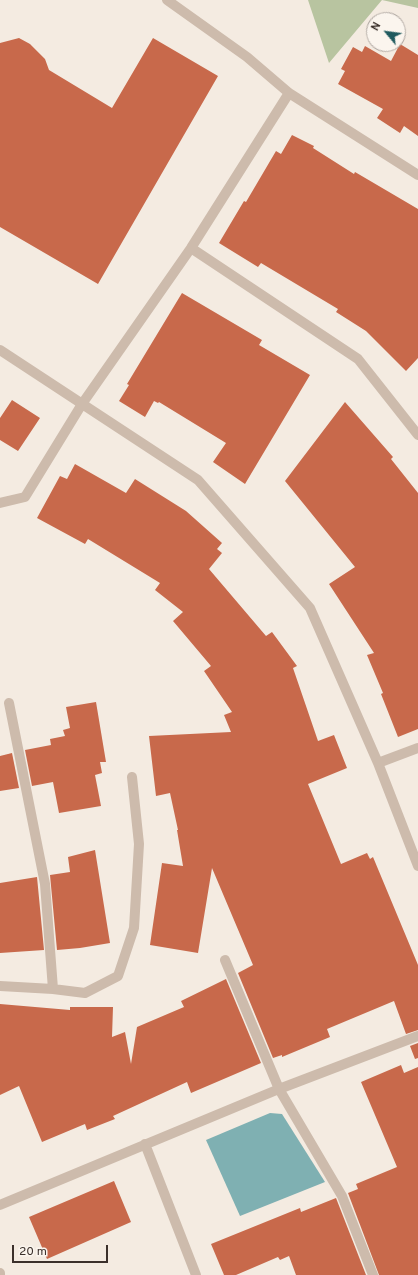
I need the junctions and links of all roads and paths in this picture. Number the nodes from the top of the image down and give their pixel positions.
1 (167, 0) edge
2 (289, 93) junction
3 (418, 175) edge
4 (191, 248) junction
5 (0, 350) edge
6 (82, 404) junction
7 (418, 435) edge
8 (0, 503) edge
9 (9, 704) dead end
10 (418, 748) edge
11 (378, 763) junction
12 (132, 777) dead end
13 (418, 866) edge
14 (225, 960) dead end
15 (0, 986) edge
16 (53, 989) junction
17 (418, 1036) edge
18 (279, 1089) junction
19 (145, 1144) junction
20 (0, 1206) edge
21 (196, 1275) edge
22 (373, 1275) edge

1 - 2 street
2 - 3 street
2 - 4 street
4 - 6 street
4 - 7 street
5 - 6 street
6 - 8 street
6 - 11 street
9 - 16 street
10 - 11 street
11 - 13 street
12 - 16 street
14 - 18 street
15 - 16 street
17 - 18 street
18 - 19 street
18 - 22 street
19 - 20 street
19 - 21 street

